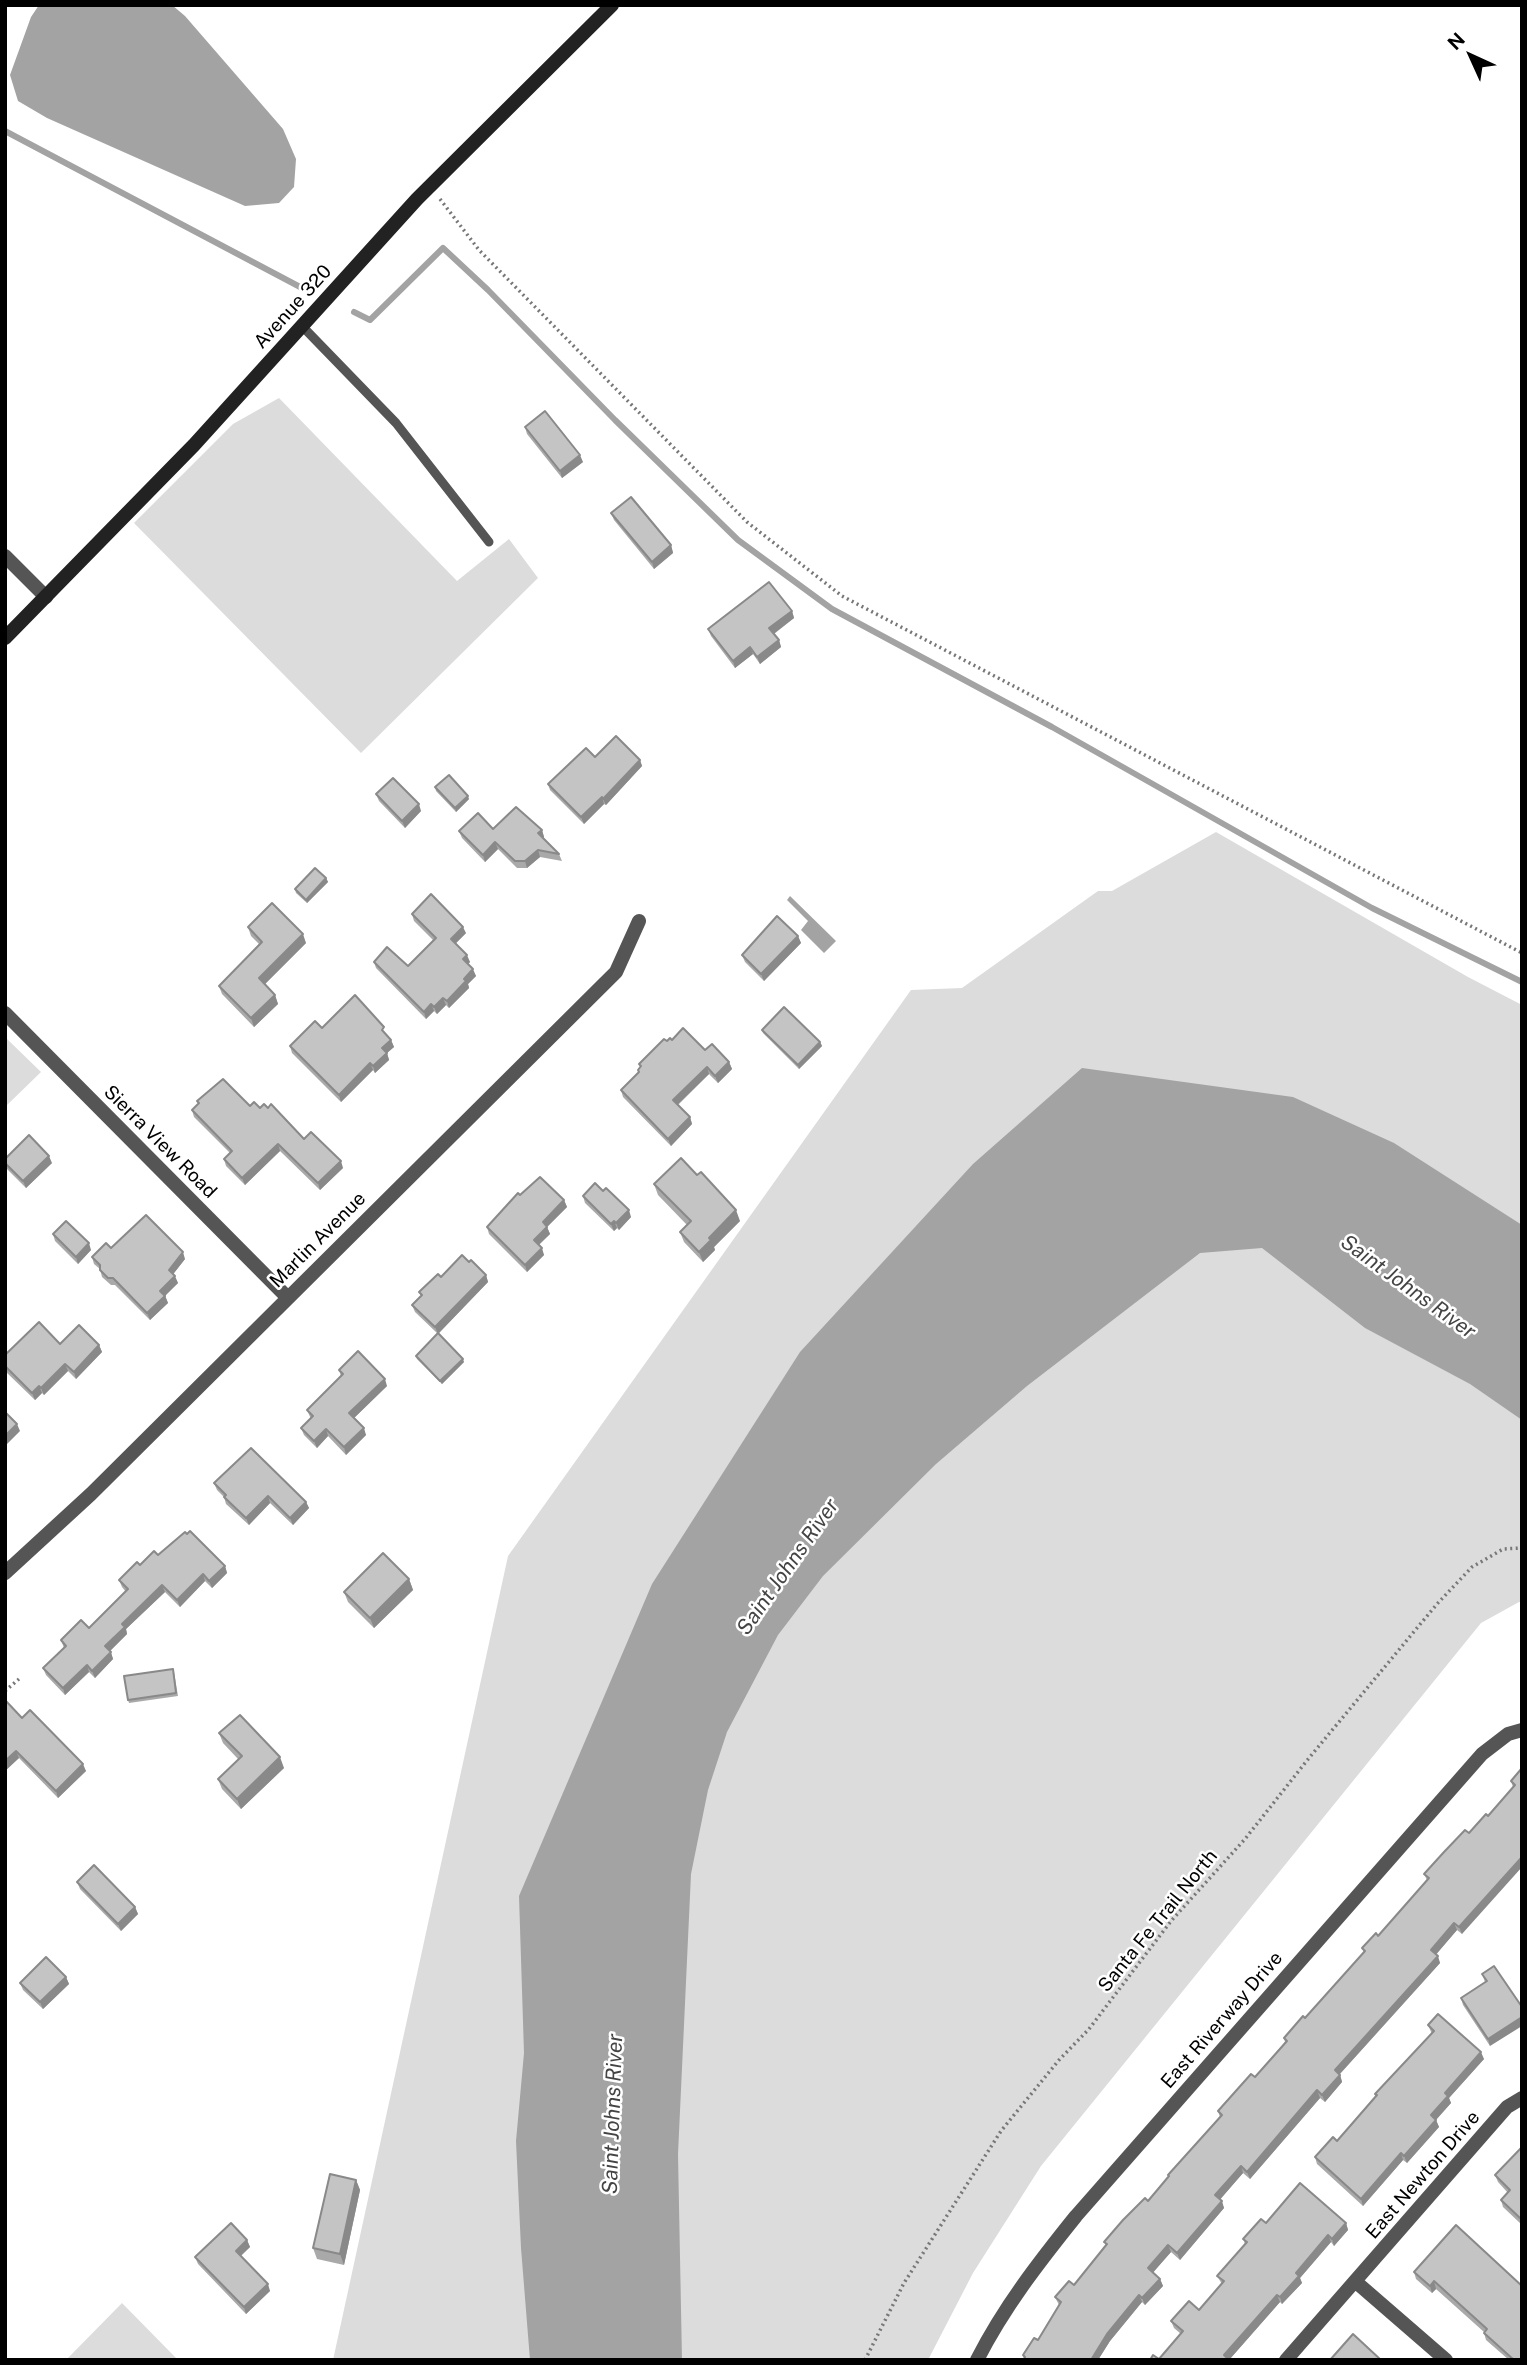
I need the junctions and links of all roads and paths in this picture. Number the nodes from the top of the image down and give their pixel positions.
1 (612, 5) edge
2 (430, 187) junction
3 (302, 326) junction
4 (489, 542) dead end
5 (5, 556) edge
6 (46, 597) junction
7 (5, 638) edge
8 (639, 921) dead end
9 (1522, 953) edge
10 (5, 1013) edge
11 (287, 1297) junction
12 (1522, 1548) edge
13 (5, 1573) edge
14 (19, 1679) dead end
15 (5, 1691) edge
16 (1522, 1730) edge
17 (1522, 2098) edge
18 (1356, 2282) junction
19 (865, 2360) edge
20 (977, 2360) edge
21 (1286, 2360) edge
22 (1446, 2360) edge

1 - 2 street, Avenue 320
2 - 3 street, Avenue 320
2 - 9 path
3 - 4 lane
3 - 6 street, Avenue 320
5 - 6 street
6 - 7 street, Avenue 320
8 - 11 street, Marlin Avenue
10 - 11 street, Sierra View Road
11 - 13 street, Marlin Avenue
12 - 19 path, Santa Fe Trail North
14 - 15 path
16 - 20 street, East Riverway Drive
17 - 18 street, East Newton Drive
18 - 21 street, East Newton Drive
18 - 22 street

